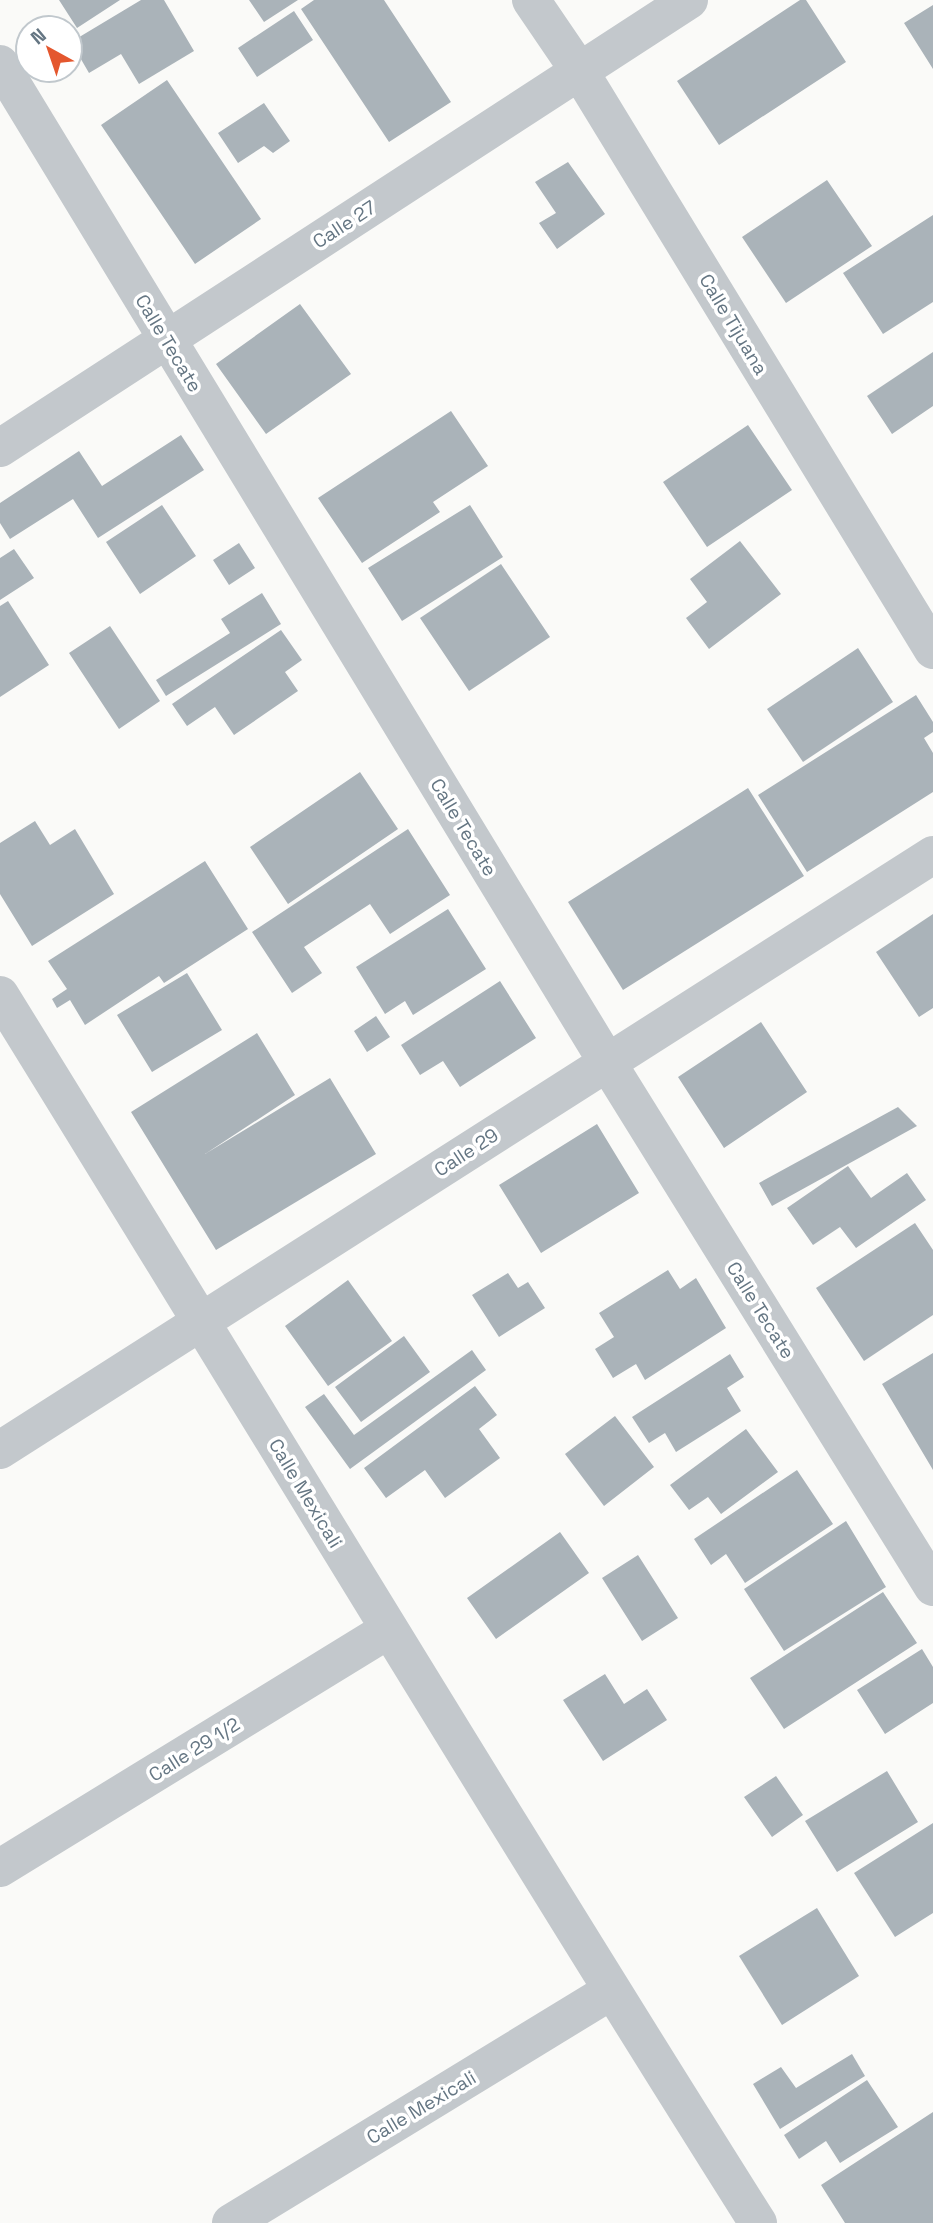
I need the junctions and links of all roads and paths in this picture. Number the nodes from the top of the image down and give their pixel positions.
1 (531, 0) edge
2 (689, 0) edge
3 (0, 64) edge
4 (580, 72) junction
5 (167, 338) junction
6 (0, 448) edge
7 (933, 650) edge
8 (933, 855) edge
9 (0, 995) edge
10 (607, 1062) junction
11 (202, 1321) junction
12 (0, 1450) edge
13 (933, 1587) edge
14 (388, 1630) junction
15 (0, 1868) edge
16 (611, 1991) junction
17 (231, 2223) edge
18 (758, 2223) edge

1 - 4 street, Calle Tijuana
2 - 4 street, Calle 27
3 - 5 street, Calle Tecate
4 - 5 street, Calle 27
4 - 7 street, Calle Tijuana
5 - 6 street, Calle 27
5 - 10 street, Calle Tecate
8 - 10 street, Calle 29
9 - 11 street, Calle Mexicali
10 - 11 street, Calle 29
10 - 13 street, Calle Tecate
11 - 12 street, Calle 29
11 - 14 street, Calle Mexicali
14 - 15 street, Calle 29 1/2
14 - 16 street, Calle Mexicali
16 - 17 street, Calle Mexicali
16 - 18 street, Calle Mexicali

